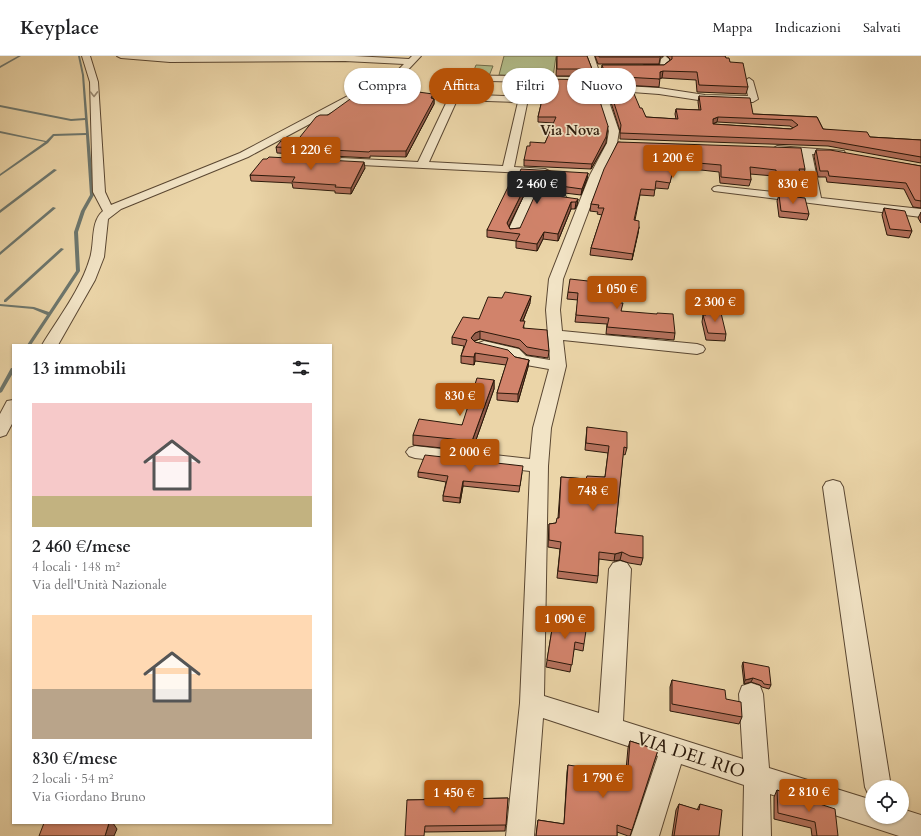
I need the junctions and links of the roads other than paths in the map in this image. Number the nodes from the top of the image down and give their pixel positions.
1 (86, 56) edge
2 (121, 56) edge
3 (415, 59) edge
4 (665, 59) dead end
5 (636, 68) edge
6 (567, 75) edge
7 (494, 77) edge
8 (749, 81) dead end
9 (636, 85) edge
10 (605, 104) edge
11 (800, 147) junction
12 (768, 148) edge
13 (244, 155) junction
14 (854, 155) edge
15 (264, 157) edge
16 (326, 160) edge
17 (398, 164) junction
18 (422, 165) junction
19 (506, 170) junction
20 (559, 173) edge
21 (718, 189) dead end
22 (816, 200) junction
23 (586, 201) junction
24 (109, 212) junction
25 (921, 213) edge
26 (514, 231) edge
27 (555, 335) junction
28 (51, 344) edge
29 (480, 345) edge
30 (697, 349) dead end
31 (558, 366) junction
32 (12, 407) edge
33 (0, 431) edge
34 (415, 452) dead end
35 (539, 466) junction
36 (833, 487) dead end
37 (620, 569) dead end
38 (751, 694) dead end
39 (532, 703) junction
40 (610, 728) junction
41 (673, 748) junction
42 (757, 776) junction
43 (877, 780) edge
44 (865, 812) edge
45 (905, 824) edge
46 (921, 829) edge
47 (520, 836) edge
48 (645, 836) edge
49 (757, 836) edge

1 -> 24 street
2 - 3 street
3 - 13 street
4 - 5 street
6 - 7 street
8 - 9 street
10 - 23 street
11 - 12 street
11 - 14 street
11 - 22 street
13 - 15 street
13 - 24 street
16 - 17 street
17 - 18 street
17 - 19 street
18 - 19 street
18 - 19 street
19 - 20 street
21 - 22 street
22 - 25 street
23 - 26 street
23 - 27 street
24 - 28 street
27 - 30 street
27 - 31 street
29 - 31 street
31 - 35 street
32 - 33 street
34 - 35 street
35 - 39 street
36 - 43 street
37 - 40 street
38 - 42 street
39 - 40 street, VIA DEL RIO
39 - 47 street
40 - 41 street, VIA DEL RIO
41 - 42 street, VIA DEL RIO
41 - 48 street
42 - 44 street, VIA DEL RIO
42 - 49 street
45 - 46 street

